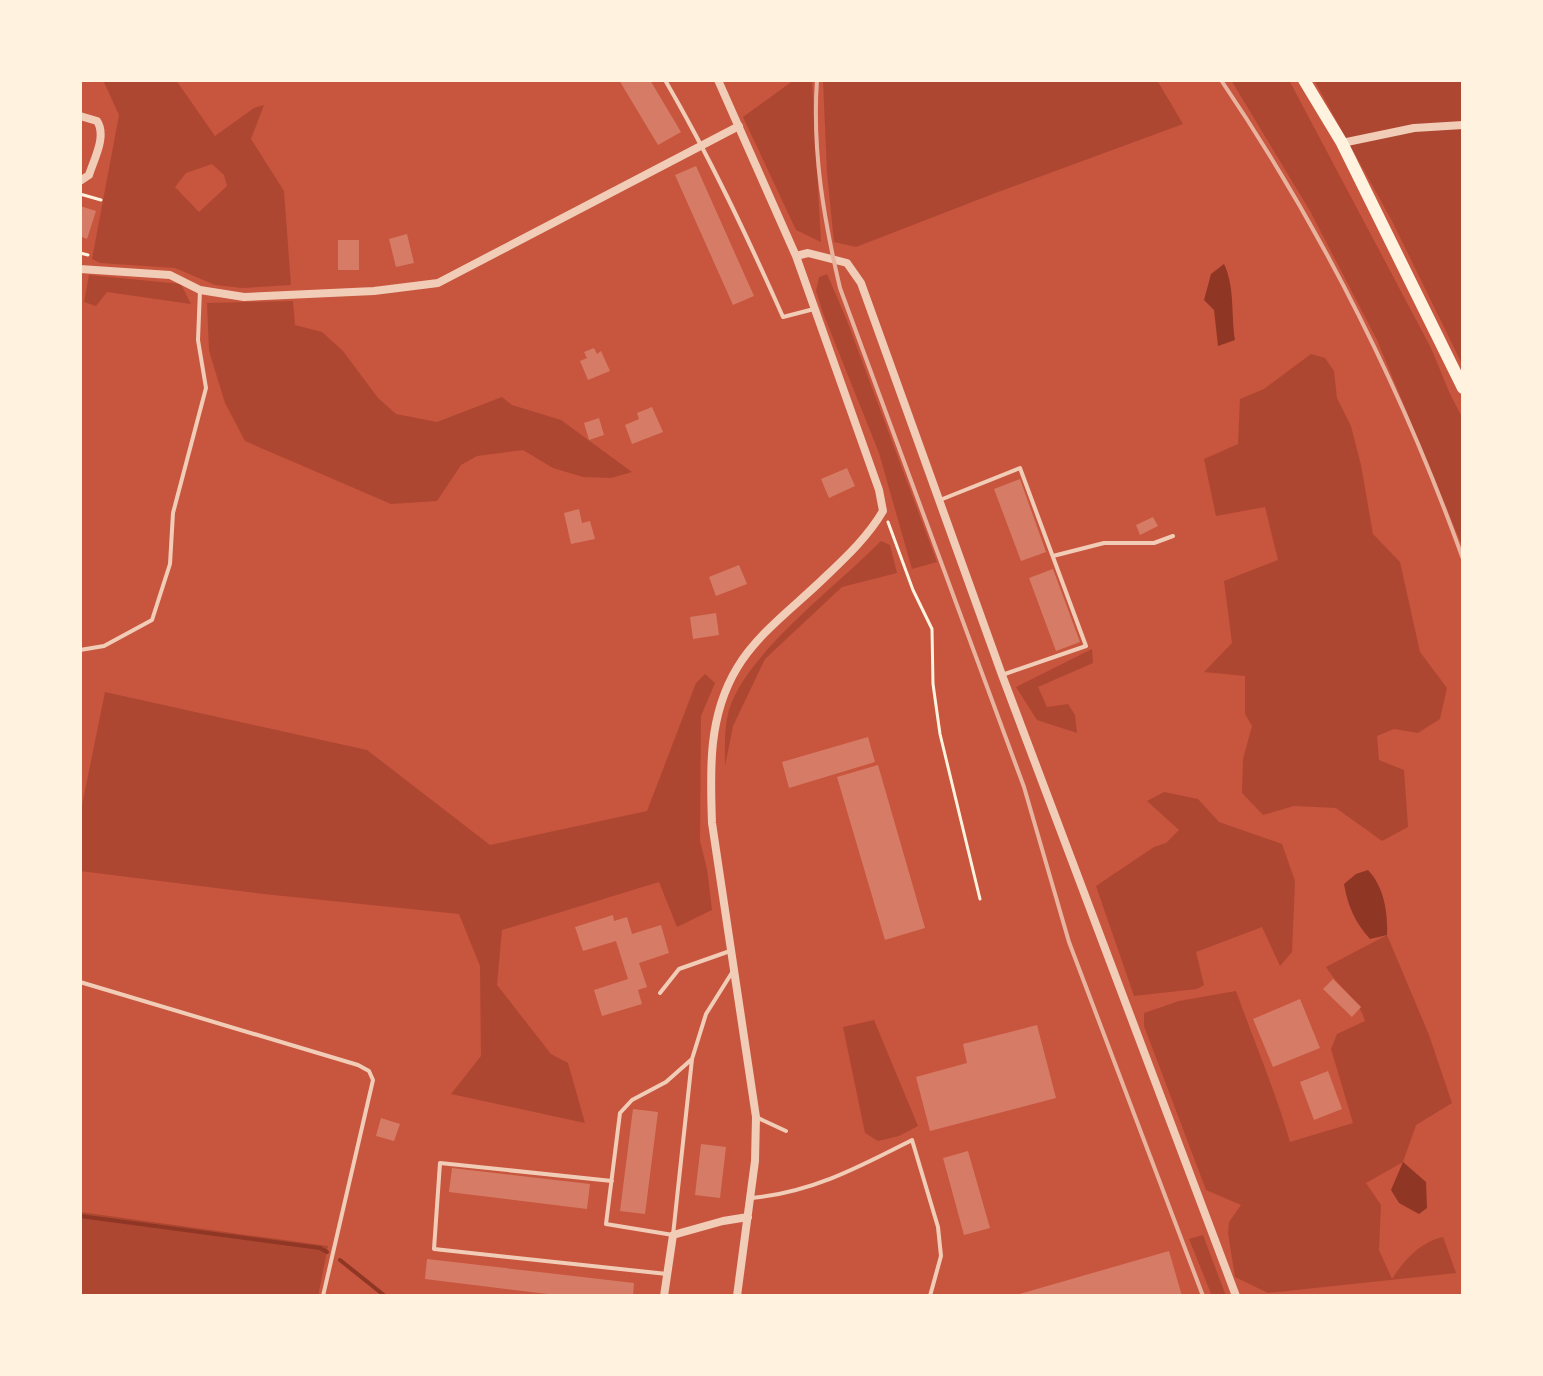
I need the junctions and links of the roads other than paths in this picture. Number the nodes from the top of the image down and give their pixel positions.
1 (665, 80) edge
2 (718, 80) edge
3 (1304, 80) edge
4 (80, 116) edge
5 (1463, 125) edge
6 (739, 126) junction
7 (1342, 143) junction
8 (702, 144) junction
9 (80, 181) edge
10 (796, 256) junction
11 (80, 269) edge
12 (200, 290) junction
13 (815, 309) junction
14 (1463, 388) edge
15 (940, 500) junction
16 (1173, 536) dead end
17 (1053, 556) junction
18 (80, 650) edge
19 (1002, 675) junction
20 (730, 951) junction
21 (733, 971) junction
22 (80, 982) edge
23 (660, 993) dead end
24 (692, 1059) junction
25 (756, 1117) junction
26 (786, 1131) dead end
27 (612, 1181) junction
28 (750, 1198) junction
29 (748, 1217) junction
30 (673, 1235) junction
31 (667, 1274) junction
32 (739, 1295) edge
33 (323, 1296) edge
34 (664, 1296) edge
35 (930, 1296) edge
36 (1236, 1296) edge

1 - 8 lane
2 - 6 street
3 - 7 main road
4 - 9 street
5 - 7 street
6 - 8 street
6 - 10 street
7 - 14 main road
8 - 12 street
8 - 13 lane
10 - 13 street
10 - 15 street
11 - 12 street
12 - 18 lane
13 - 20 street
15 - 17 lane
15 - 19 street
16 - 17 lane
17 - 19 lane
19 - 36 street
20 - 21 street
20 - 23 lane
21 - 24 lane
21 - 25 street
22 - 33 lane
24 - 27 lane
24 - 30 lane
25 - 26 lane
25 - 28 street
27 - 30 lane
27 - 31 lane
28 - 29 street
28 - 35 lane
29 - 30 street
29 - 32 street
30 - 31 street
31 - 34 street

